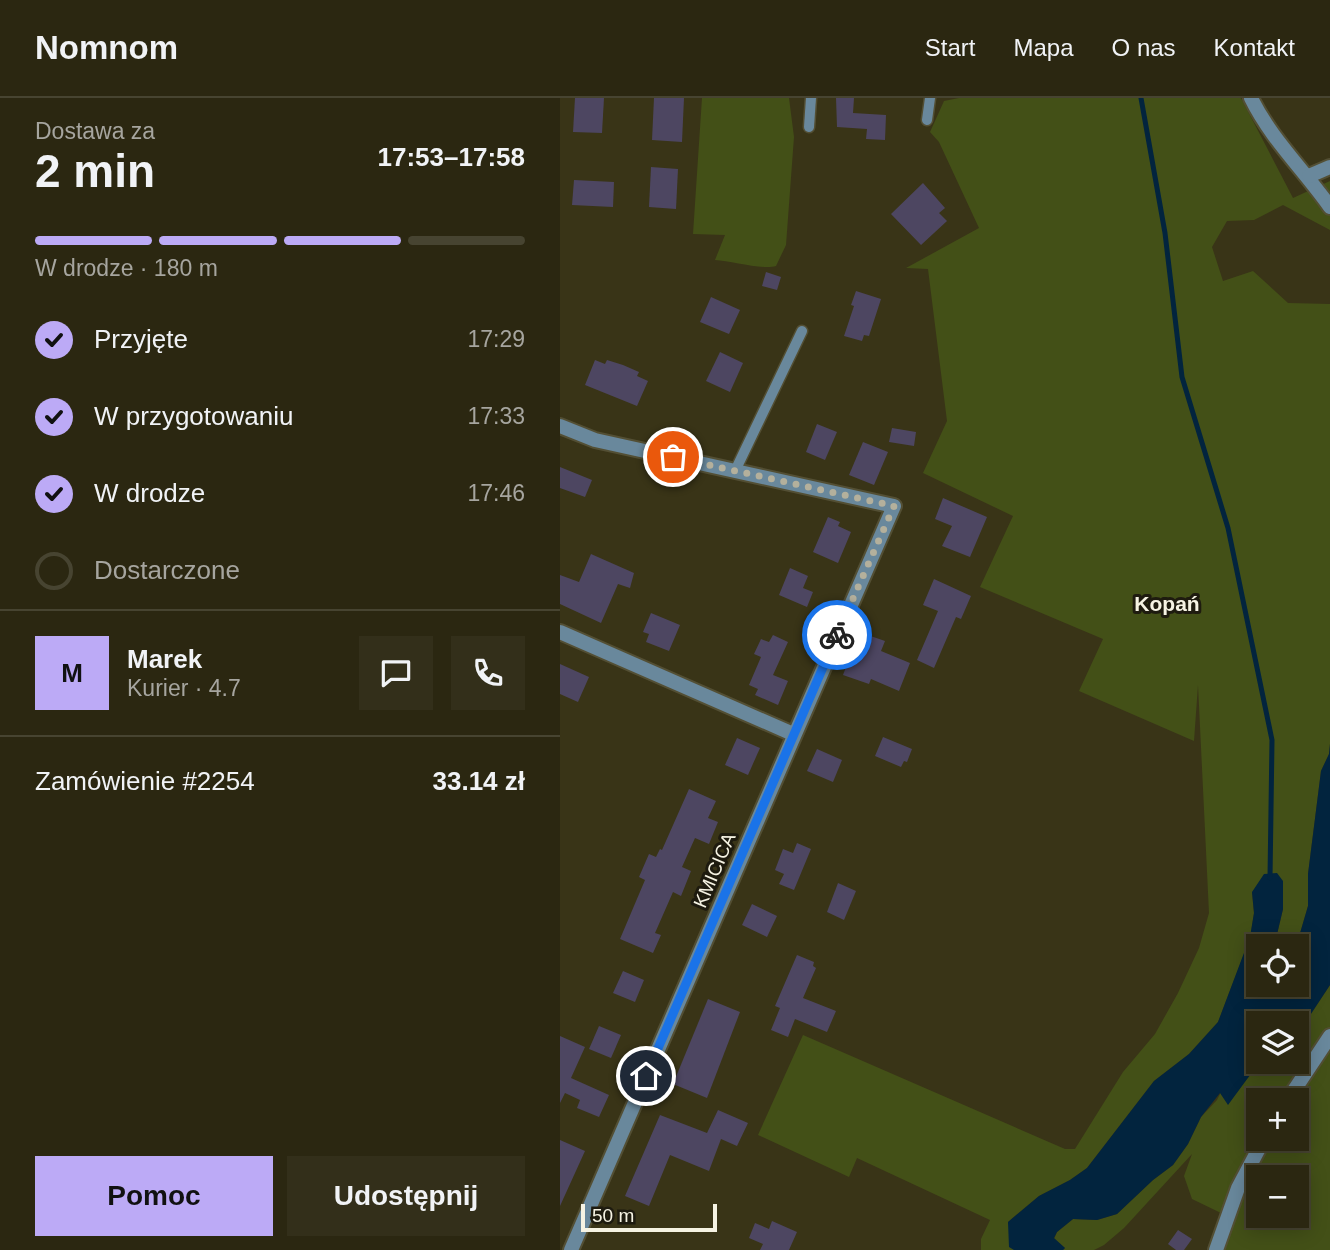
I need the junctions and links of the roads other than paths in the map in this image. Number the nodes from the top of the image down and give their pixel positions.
1 (811, 98) edge
2 (930, 98) edge
3 (1251, 98) edge
4 (927, 120) dead end
5 (810, 127) dead end
6 (1330, 167) edge
7 (1309, 176) junction
8 (1330, 207) edge
9 (802, 331) dead end
10 (560, 426) edge
11 (735, 471) junction
12 (560, 632) edge
13 (793, 734) junction
14 (1330, 1036) edge
15 (1296, 1088) edge
16 (1258, 1151) edge
17 (571, 1250) edge
18 (1216, 1250) edge

1 - 5 lane
2 - 4 lane
3 - 7 street
6 - 7 street
7 - 8 street
9 - 11 lane
10 - 11 street
11 - 13 street, KMICICA
12 - 13 street
13 - 17 street, KMICICA
14 - 15 street
16 - 18 street

